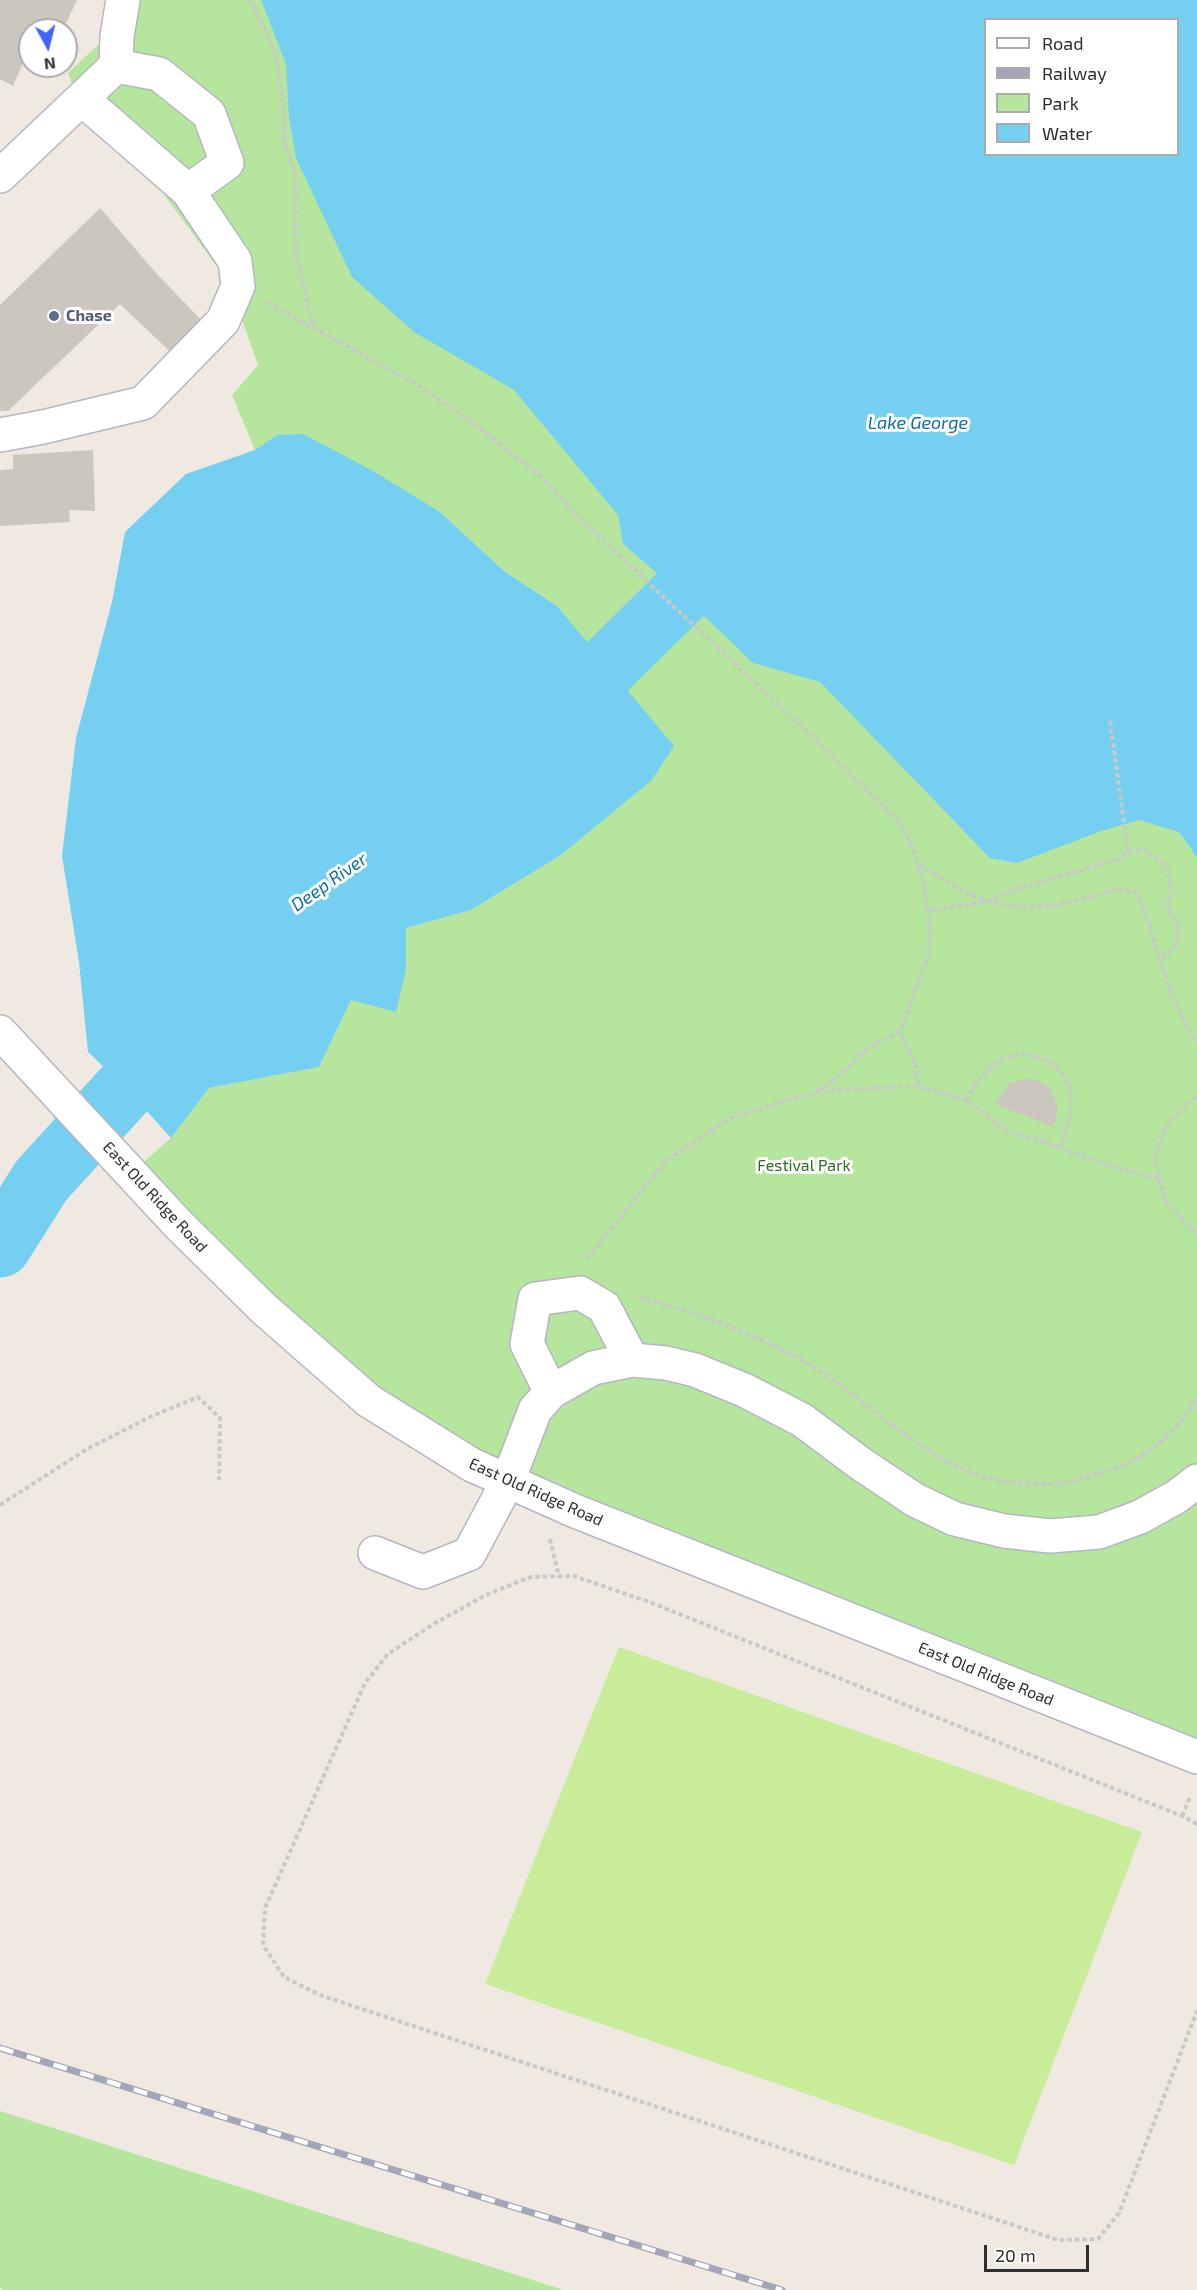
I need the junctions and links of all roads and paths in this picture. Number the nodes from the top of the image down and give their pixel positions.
1 (123, 0) edge
2 (250, 0) edge
3 (116, 66) junction
4 (74, 106) junction
5 (0, 176) edge
6 (188, 191) junction
7 (238, 286) junction
8 (314, 328) junction
9 (0, 435) edge
10 (1110, 721) dead end
11 (1128, 852) junction
12 (919, 865) junction
13 (987, 902) junction
14 (928, 911) junction
15 (1159, 962) junction
16 (0, 1032) edge
17 (900, 1032) junction
18 (1197, 1044) edge
19 (919, 1087) junction
20 (818, 1092) junction
21 (1197, 1097) edge
22 (966, 1100) junction
23 (1060, 1147) junction
24 (1159, 1179) junction
25 (1197, 1234) edge
26 (591, 1266) dead end
27 (632, 1294) dead end
28 (632, 1360) junction
29 (551, 1392) junction
30 (1197, 1396) edge
31 (219, 1480) dead end
32 (1197, 1480) edge
33 (508, 1481) junction
34 (0, 1505) edge
35 (550, 1539) dead end
36 (375, 1552) dead end
37 (559, 1576) junction
38 (1197, 1757) edge
39 (1191, 1795) dead end
40 (1182, 1816) junction
41 (1197, 1824) edge
42 (1197, 2011) edge

1 - 3 street
2 - 8 path
3 - 4 street
3 - 6 street
4 - 5 street
4 - 6 street
6 - 7 street
7 - 8 path
7 - 9 street
8 - 12 path
10 - 11 path
11 - 13 path
11 - 15 path
12 - 13 path
12 - 14 path
13 - 14 path
13 - 15 path
14 - 17 path
15 - 18 path
16 - 33 street, East Old Ridge Road
17 - 19 path
17 - 20 path
19 - 20 path
19 - 22 path
20 - 26 path
21 - 24 path
22 - 23 path
22 - 23 path
23 - 24 path
24 - 25 path
27 - 30 path
28 - 29 street
28 - 29 street
28 - 32 street
29 - 33 street
31 - 34 path
33 - 36 street
33 - 38 street, East Old Ridge Road
35 - 37 path
37 - 40 path
37 - 42 path
39 - 40 path
40 - 41 path

